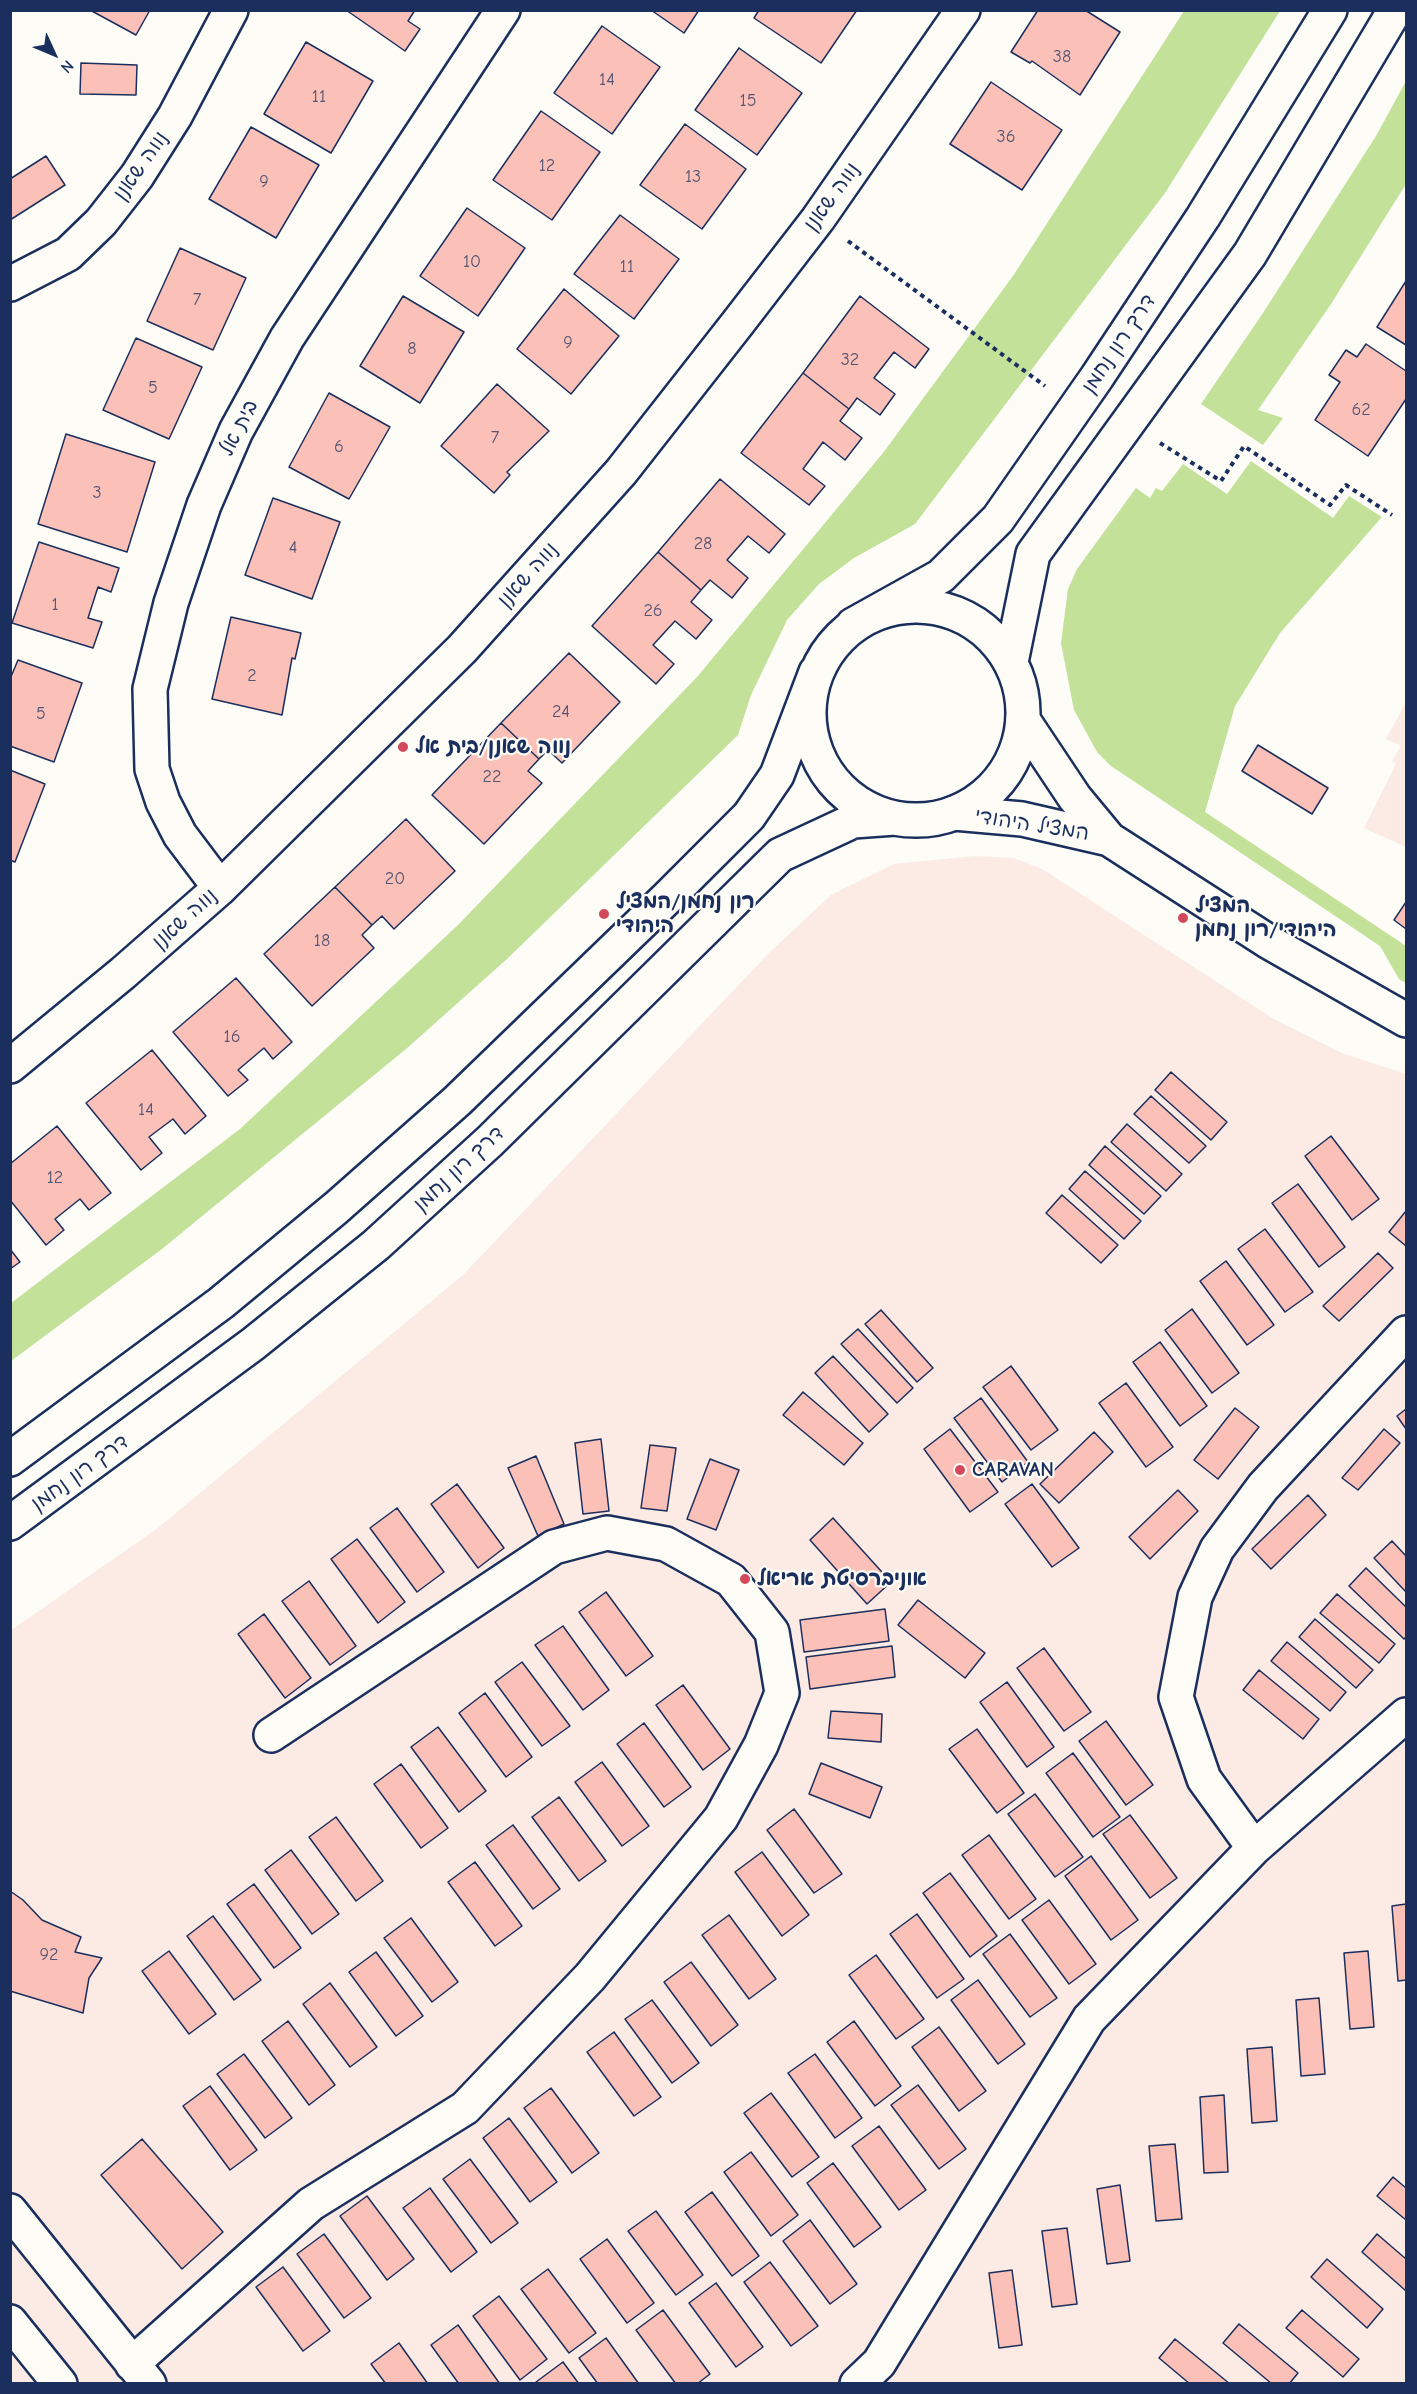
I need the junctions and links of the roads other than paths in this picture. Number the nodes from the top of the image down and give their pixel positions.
1 (231, 10) edge
2 (503, 10) edge
3 (963, 10) edge
4 (1330, 10) edge
5 (1395, 10) edge
6 (10, 284) edge
7 (853, 625) junction
8 (1011, 662) junction
9 (816, 672) junction
10 (1023, 720) junction
11 (954, 813) junction
12 (894, 818) junction
13 (1108, 839) junction
14 (220, 888) junction
15 (1407, 1020) edge
16 (10, 1066) edge
17 (1407, 1332) edge
18 (10, 1459) edge
19 (10, 1523) edge
20 (1407, 1715) edge
21 (271, 1736) dead end
22 (1254, 1848) junction
23 (10, 2211) edge
24 (10, 2322) edge
25 (140, 2374) edge
26 (60, 2384) edge
27 (857, 2384) edge

1 - 6 main road, נווה שאנן
2 - 14 main road, בית אל
3 - 14 main road, נווה שאנן
4 - 7 main road, דרך רון נחמן
5 - 8 main road
7 - 8 main road
7 - 9 main road
8 - 10 main road
9 - 12 main road
9 - 18 main road
10 - 11 main road
10 - 13 main road, המציל היהודי
11 - 12 main road
11 - 13 main road, המציל היהודי
12 - 19 main road, דרך רון נחמן
13 - 15 main road, המציל היהודי
14 - 16 main road, נווה שאנן
17 - 22 main road
20 - 22 main road
21 - 25 main road
22 - 27 main road
23 - 25 main road
24 - 26 main road

